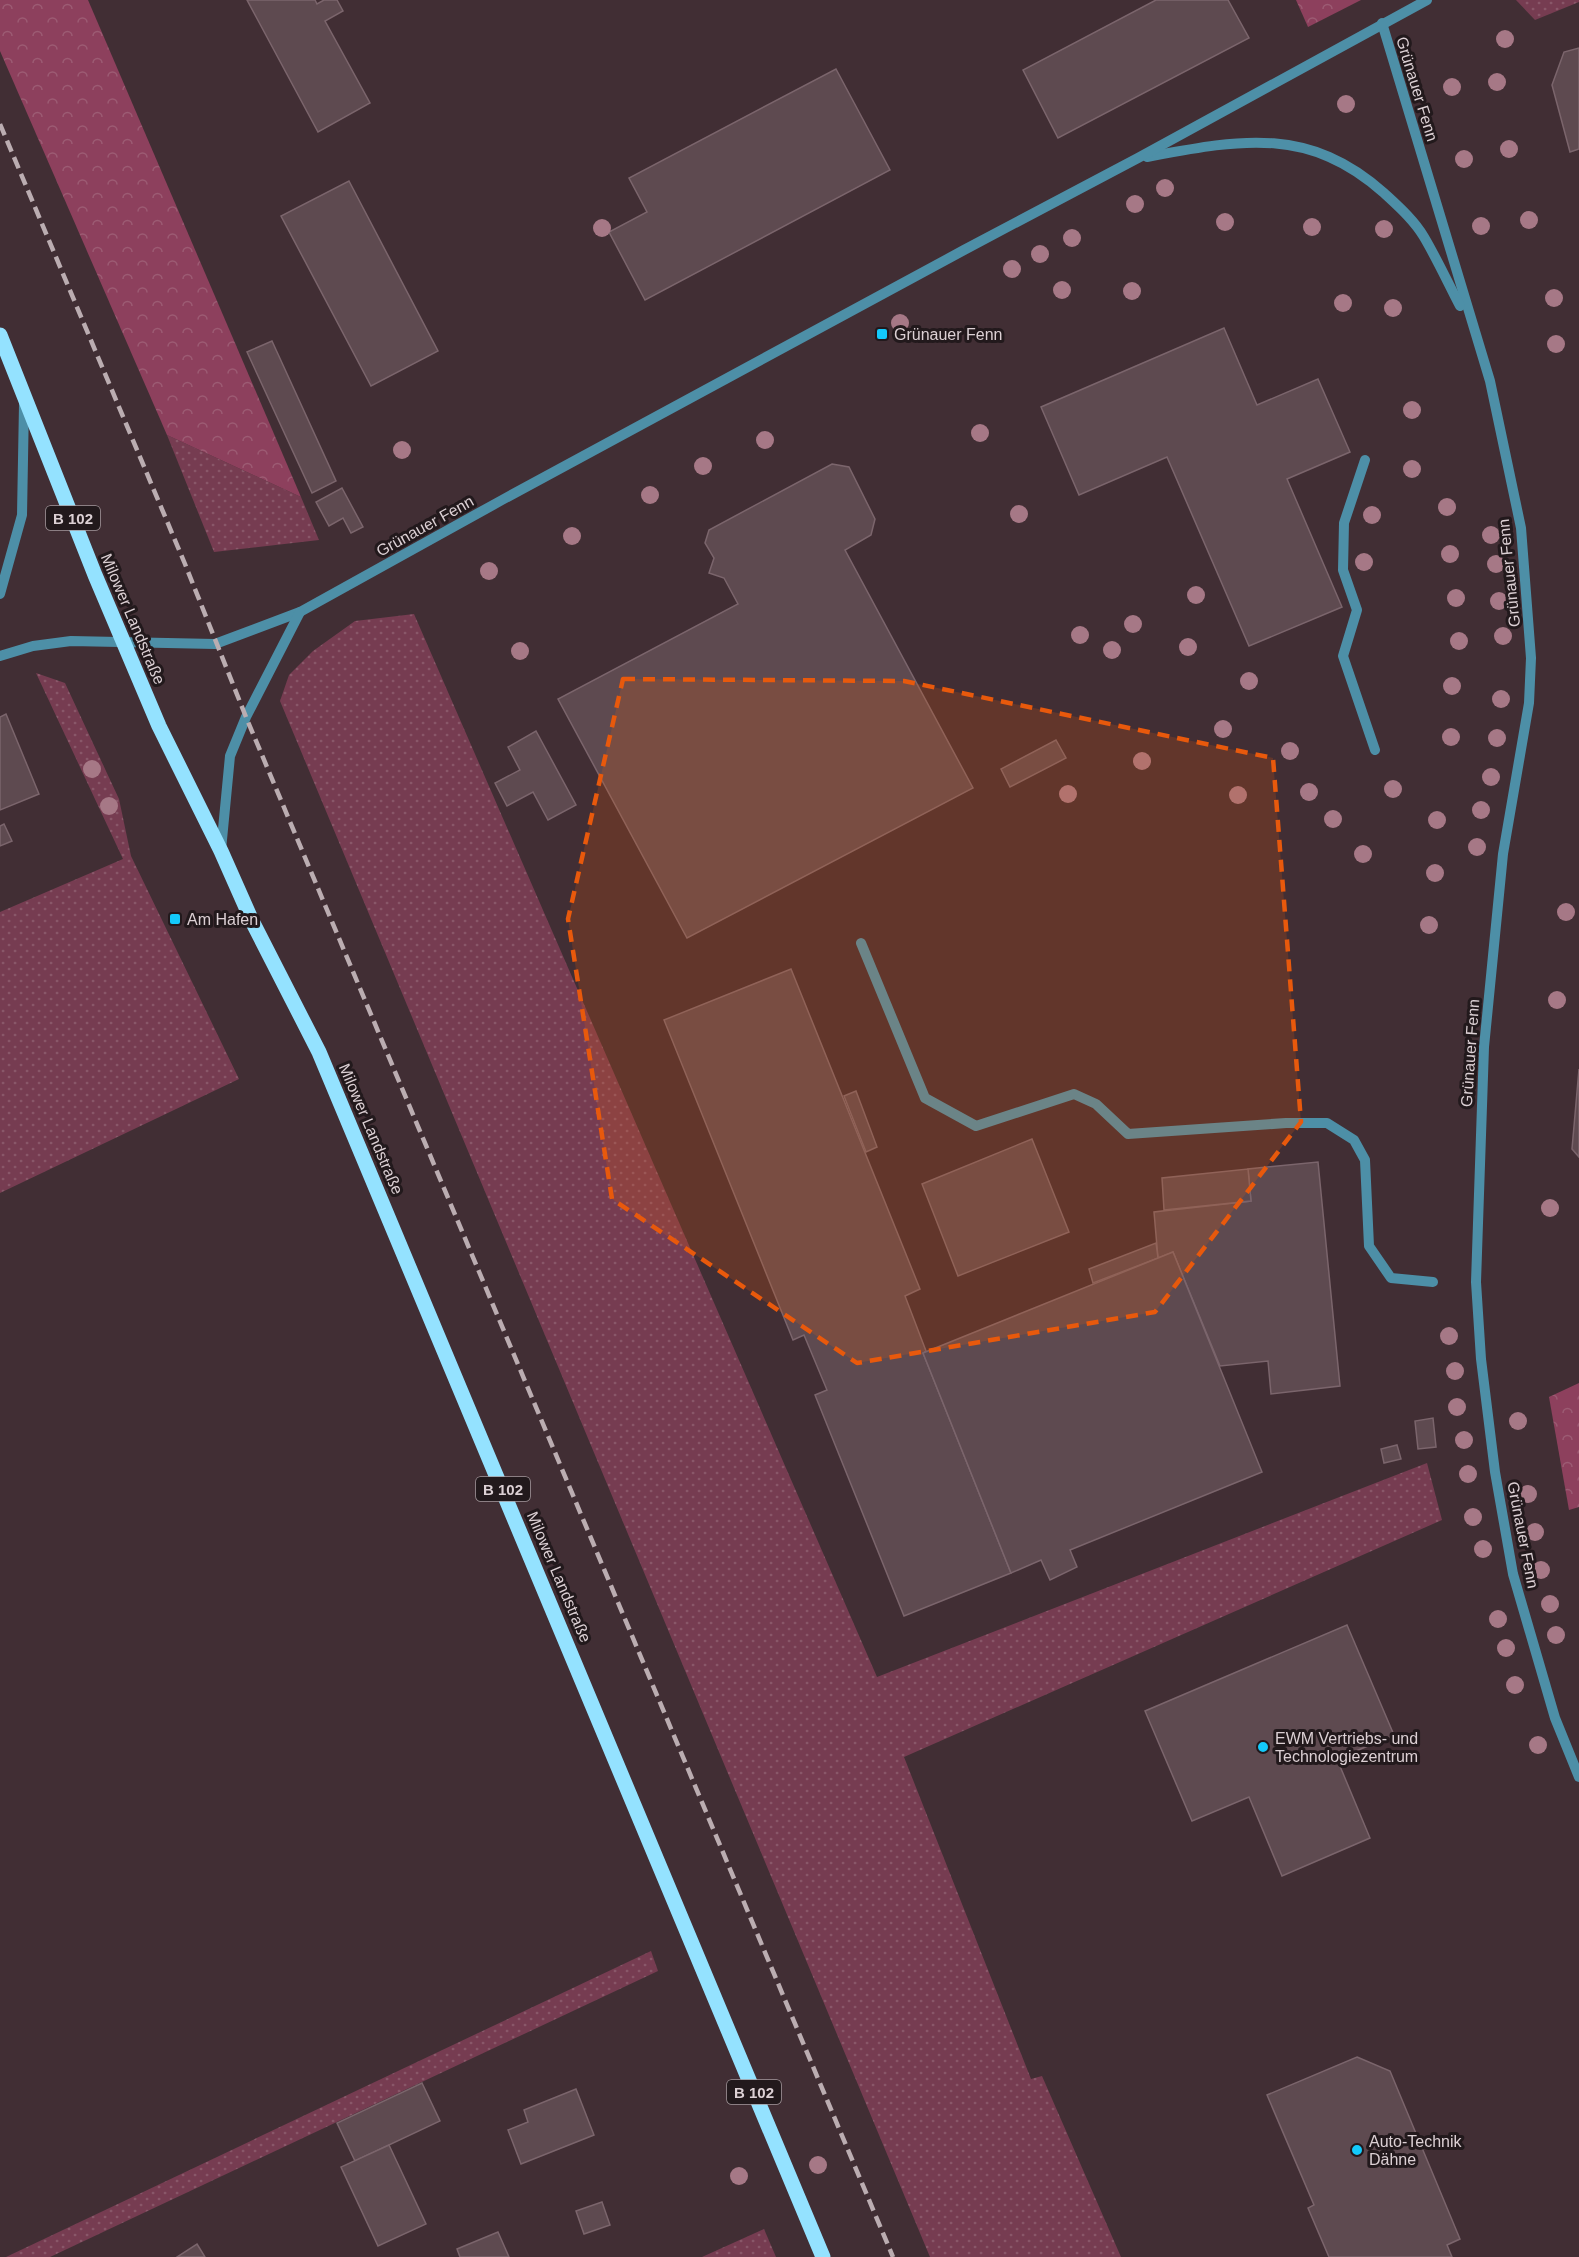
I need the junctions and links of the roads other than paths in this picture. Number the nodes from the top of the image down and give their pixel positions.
1 (1427, 0) edge
2 (1382, 23) junction
3 (1138, 158) junction
4 (1472, 327) junction
5 (0, 335) edge
6 (25, 394) junction
7 (1365, 460) dead end
8 (0, 594) edge
9 (300, 612) junction
10 (123, 642) junction
11 (0, 656) edge
12 (1375, 750) dead end
13 (221, 851) junction
14 (861, 943) dead end
15 (1433, 1282) dead end
16 (1579, 1778) edge
17 (823, 2257) edge

1 - 2 street
2 - 3 street, Grünauer Fenn
2 - 4 street, Grünauer Fenn
3 - 4 street, Grünauer Fenn
3 - 9 street, Grünauer Fenn
4 - 16 street, Grünauer Fenn
5 - 6 main road, Milower Landstraße / B 102
6 - 8 street, Milower Landstraße
6 - 10 main road, Milower Landstraße / B 102
7 - 12 street
9 - 10 street, Grünauer Fenn
9 - 13 street, Milower Landstraße
10 - 11 street
10 - 13 main road, Milower Landstraße / B 102
13 - 17 main road, Milower Landstraße / B 102
14 - 15 street

